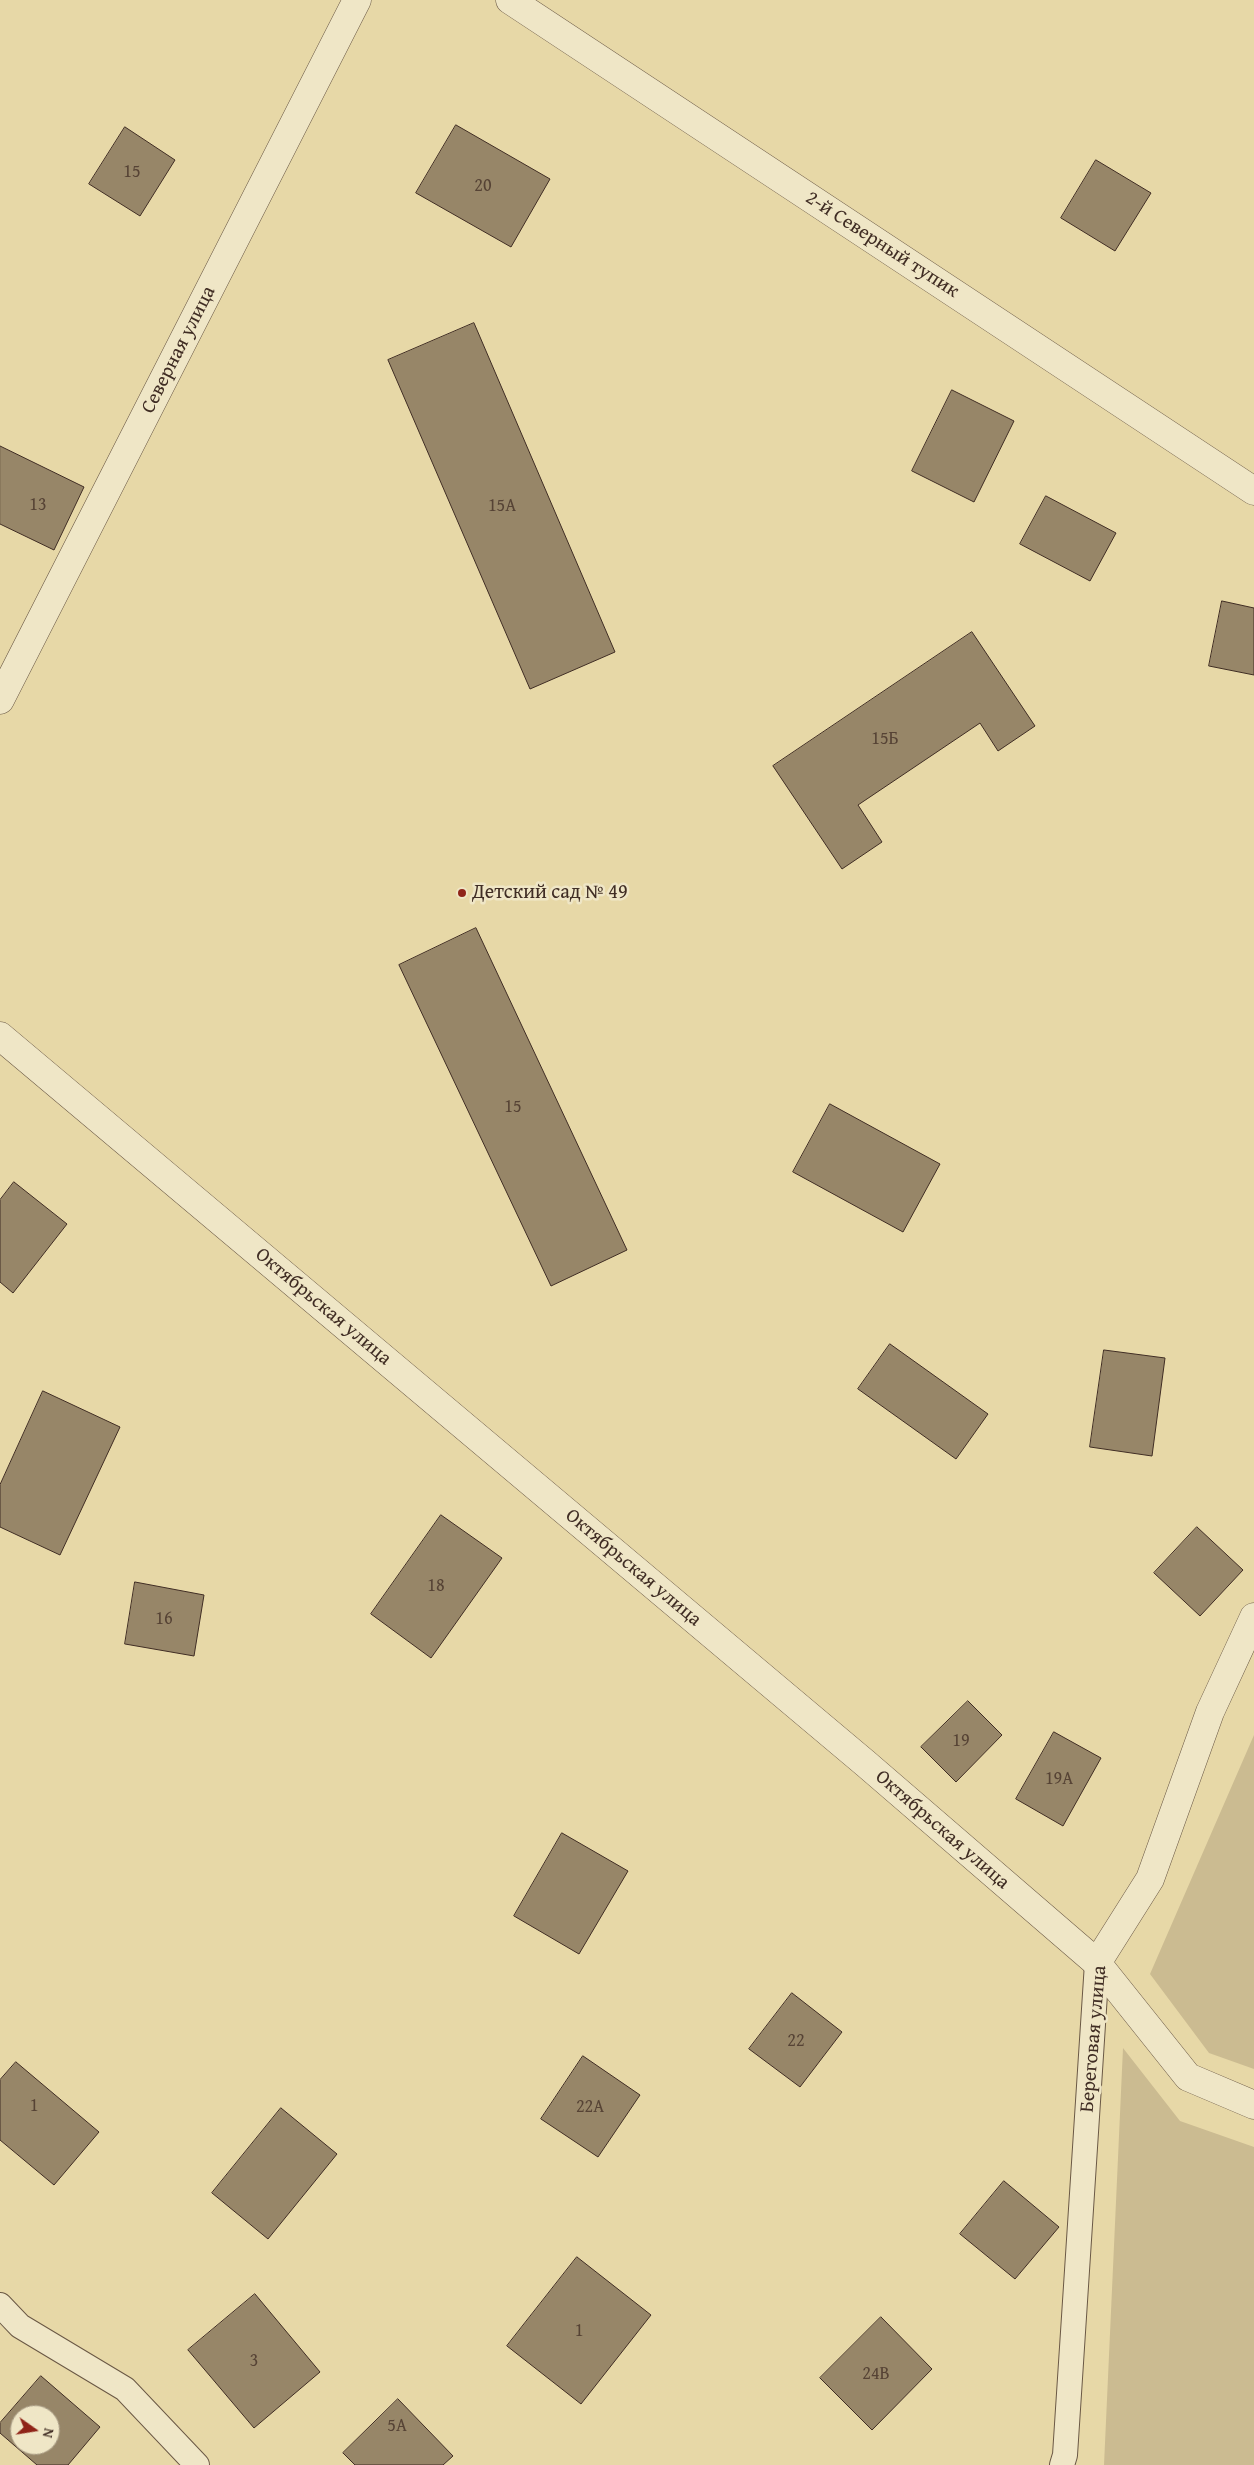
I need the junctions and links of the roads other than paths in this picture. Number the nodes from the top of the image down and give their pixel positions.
1 (357, 0) edge
2 (510, 0) edge
3 (1254, 491) edge
4 (0, 700) edge
5 (0, 1036) edge
6 (1254, 1617) edge
7 (1097, 1963) junction
8 (1254, 2105) edge
9 (0, 2305) edge
10 (197, 2465) edge
11 (1062, 2465) edge

1 - 4 street, Северная улица
2 - 3 street, 2-й Северный тупик
5 - 7 street, Октябрьская улица
6 - 7 street, Береговая улица
7 - 8 street, Октябрьская улица
7 - 11 lane, Береговая улица
9 - 10 lane

